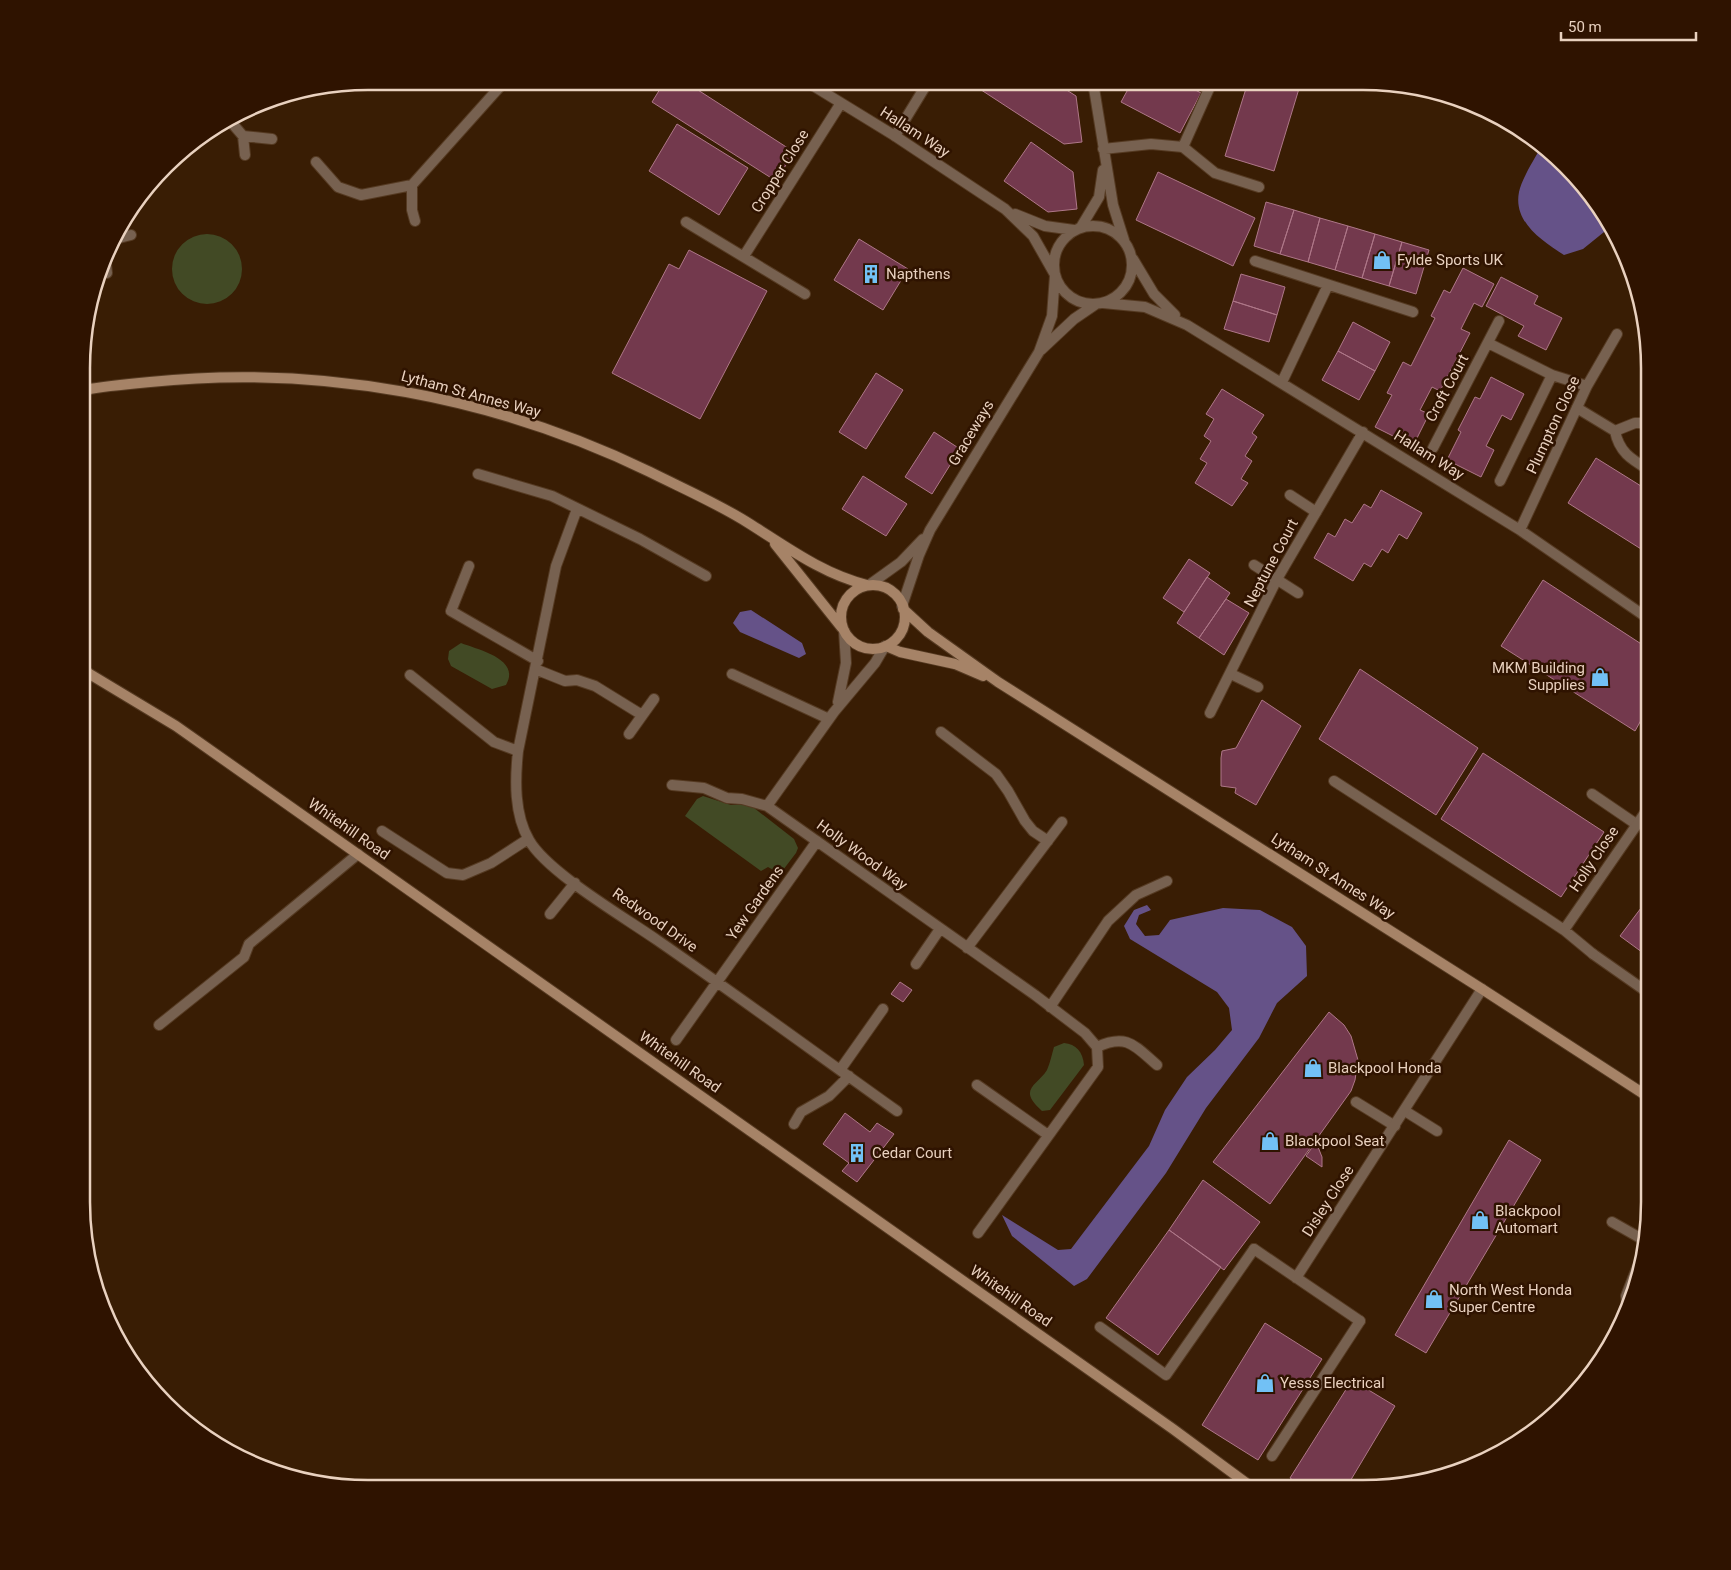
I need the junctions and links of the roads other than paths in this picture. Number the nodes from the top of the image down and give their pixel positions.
1 (497, 90) edge
2 (820, 90) edge
3 (923, 90) edge
4 (1094, 90) edge
5 (1208, 90) edge
6 (840, 103) junction
7 (233, 125) edge
8 (243, 136) junction
9 (895, 136) junction
10 (272, 139) dead end
11 (1183, 147) junction
12 (1103, 149) junction
13 (245, 155) dead end
14 (316, 162) dead end
15 (412, 185) junction
16 (1259, 187) dead end
17 (1005, 209) junction
18 (415, 221) dead end
19 (686, 222) dead end
20 (1078, 228) junction
21 (131, 235) dead end
22 (123, 237) edge
23 (1125, 242) junction
24 (744, 256) junction
25 (1131, 256) junction
26 (1255, 261) dead end
27 (1054, 274) junction
28 (1328, 285) junction
29 (805, 294) dead end
30 (1099, 303) junction
31 (1413, 312) dead end
32 (1499, 321) dead end
33 (1187, 325) junction
34 (1617, 334) dead end
35 (1488, 343) junction
36 (1039, 352) junction
37 (1552, 375) junction
38 (1282, 382) junction
39 (1587, 386) junction
40 (90, 389) edge
41 (1577, 408) junction
42 (1641, 423) edge
43 (1615, 431) junction
44 (1364, 432) junction
45 (1432, 448) dead end
46 (1641, 465) edge
47 (478, 474) dead end
48 (1500, 481) dead end
49 (1290, 495) dead end
50 (577, 509) junction
51 (1316, 512) junction
52 (930, 530) junction
53 (1520, 530) junction
54 (767, 536) junction
55 (1254, 565) dead end
56 (469, 566) dead end
57 (706, 576) dead end
58 (1277, 579) junction
59 (868, 585) junction
60 (1298, 593) dead end
61 (903, 607) junction
62 (1641, 613) edge
63 (844, 630) junction
64 (886, 646) junction
65 (537, 665) junction
66 (90, 674) edge
67 (732, 674) dead end
68 (1231, 674) junction
69 (410, 675) dead end
70 (998, 682) junction
71 (1258, 687) dead end
72 (654, 699) dead end
73 (1210, 713) dead end
74 (642, 715) junction
75 (832, 715) junction
76 (942, 732) dead end
77 (629, 734) dead end
78 (518, 751) junction
79 (1334, 780) dead end
80 (672, 785) dead end
81 (1592, 794) dead end
82 (767, 806) junction
83 (1641, 818) edge
84 (1062, 822) dead end
85 (1636, 824) junction
86 (382, 831) dead end
87 (528, 839) junction
88 (817, 841) junction
89 (1048, 841) junction
90 (358, 854) junction
91 (1167, 881) dead end
92 (575, 883) junction
93 (550, 914) dead end
94 (940, 929) junction
95 (1564, 930) junction
96 (967, 948) junction
97 (916, 964) dead end
98 (718, 982) junction
99 (1641, 988) edge
100 (1482, 989) junction
101 (1050, 1006) junction
102 (883, 1009) dead end
103 (158, 1026) dead end
104 (676, 1040) dead end
105 (1097, 1047) junction
106 (1158, 1065) dead end
107 (840, 1070) junction
108 (849, 1076) junction
109 (977, 1084) dead end
110 (1641, 1092) edge
111 (1356, 1102) dead end
112 (897, 1111) dead end
113 (1405, 1111) junction
114 (794, 1124) dead end
115 (1395, 1126) junction
116 (1437, 1131) dead end
117 (1048, 1135) junction
118 (1612, 1222) dead end
119 (978, 1233) dead end
120 (1639, 1237) edge
121 (1296, 1278) junction
122 (1100, 1327) dead end
123 (1272, 1456) dead end
124 (1242, 1480) edge

1 - 15 street
2 - 6 street, Hallam Way
3 - 9 street
4 - 12 street
5 - 11 street
6 - 9 street, Hallam Way
6 - 24 street, Cropper Close
7 - 8 street
8 - 10 street
8 - 13 street
9 - 17 street, Hallam Way
11 - 12 street
11 - 16 street
12 - 20 street
12 - 23 street
14 - 15 street
15 - 18 street
17 - 20 street, Hallam Way
17 - 27 street, Hallam Way
19 - 24 street
20 - 23 street
20 - 27 street
21 - 22 street
23 - 25 street
24 - 29 street
25 - 30 street
25 - 33 street, Hallam Way
26 - 28 street
27 - 30 street
27 - 36 street, Graceways
28 - 31 street
28 - 38 street
30 - 33 street, Hallam Way
30 - 36 street, Graceways
32 - 35 street, Croft Court
33 - 38 street, Hallam Way
34 - 39 street, Plumpton Close
35 - 37 street
35 - 45 street, Croft Court
36 - 52 street, Graceways
37 - 39 street
37 - 48 street
38 - 44 street, Hallam Way
39 - 41 street, Plumpton Close
40 - 54 main road, Lytham St Annes Way
41 - 43 street
41 - 53 street, Plumpton Close
42 - 43 street
43 - 46 street
44 - 51 street, Neptune Court
44 - 53 street, Hallam Way
47 - 50 street
49 - 51 street
50 - 57 street
50 - 65 street, Redwood Drive
51 - 58 street, Neptune Court
52 - 59 street, Graceways
52 - 61 street, Graceways
53 - 62 street, Hallam Way
54 - 59 main road, Lytham St Annes Way
54 - 63 main road, Lytham St Annes Way
55 - 58 street
56 - 65 street
58 - 60 street
58 - 68 street, Neptune Court
59 - 61 main road
59 - 63 main road
61 - 64 main road
61 - 70 main road, Lytham St Annes Way
63 - 64 main road
63 - 75 street
64 - 70 main road, Lytham St Annes Way
64 - 75 street
65 - 74 street
65 - 78 street, Redwood Drive
66 - 90 main road, Whitehill Road
67 - 75 street
68 - 71 street
68 - 73 street, Neptune Court
69 - 78 street
70 - 100 main road, Lytham St Annes Way
72 - 74 street
74 - 77 street
75 - 82 street
76 - 89 street
78 - 87 street, Redwood Drive
79 - 95 street
80 - 82 street, Holly Wood Way
81 - 85 street
82 - 88 street, Holly Wood Way
83 - 85 street, Holly Close
84 - 89 street
85 - 95 street, Holly Close
86 - 87 street
87 - 92 street, Redwood Drive
88 - 94 street, Holly Wood Way
88 - 98 street, Yew Gardens
89 - 96 street
90 - 103 street
90 - 124 main road, Whitehill Road
91 - 101 street
92 - 93 street
92 - 98 street, Redwood Drive
94 - 96 street, Holly Wood Way
94 - 97 street
95 - 99 street
96 - 101 street, Holly Wood Way
98 - 104 street, Yew Gardens
98 - 107 street
100 - 110 main road, Lytham St Annes Way
100 - 113 street, Disley Close
101 - 105 street, Holly Wood Way
102 - 107 street
105 - 106 street
105 - 117 street
107 - 108 street
108 - 112 street
108 - 114 street
109 - 117 street
111 - 115 street
113 - 115 street, Disley Close
113 - 116 street
115 - 121 street, Disley Close
117 - 119 street
118 - 120 street
121 - 122 street
121 - 123 street

